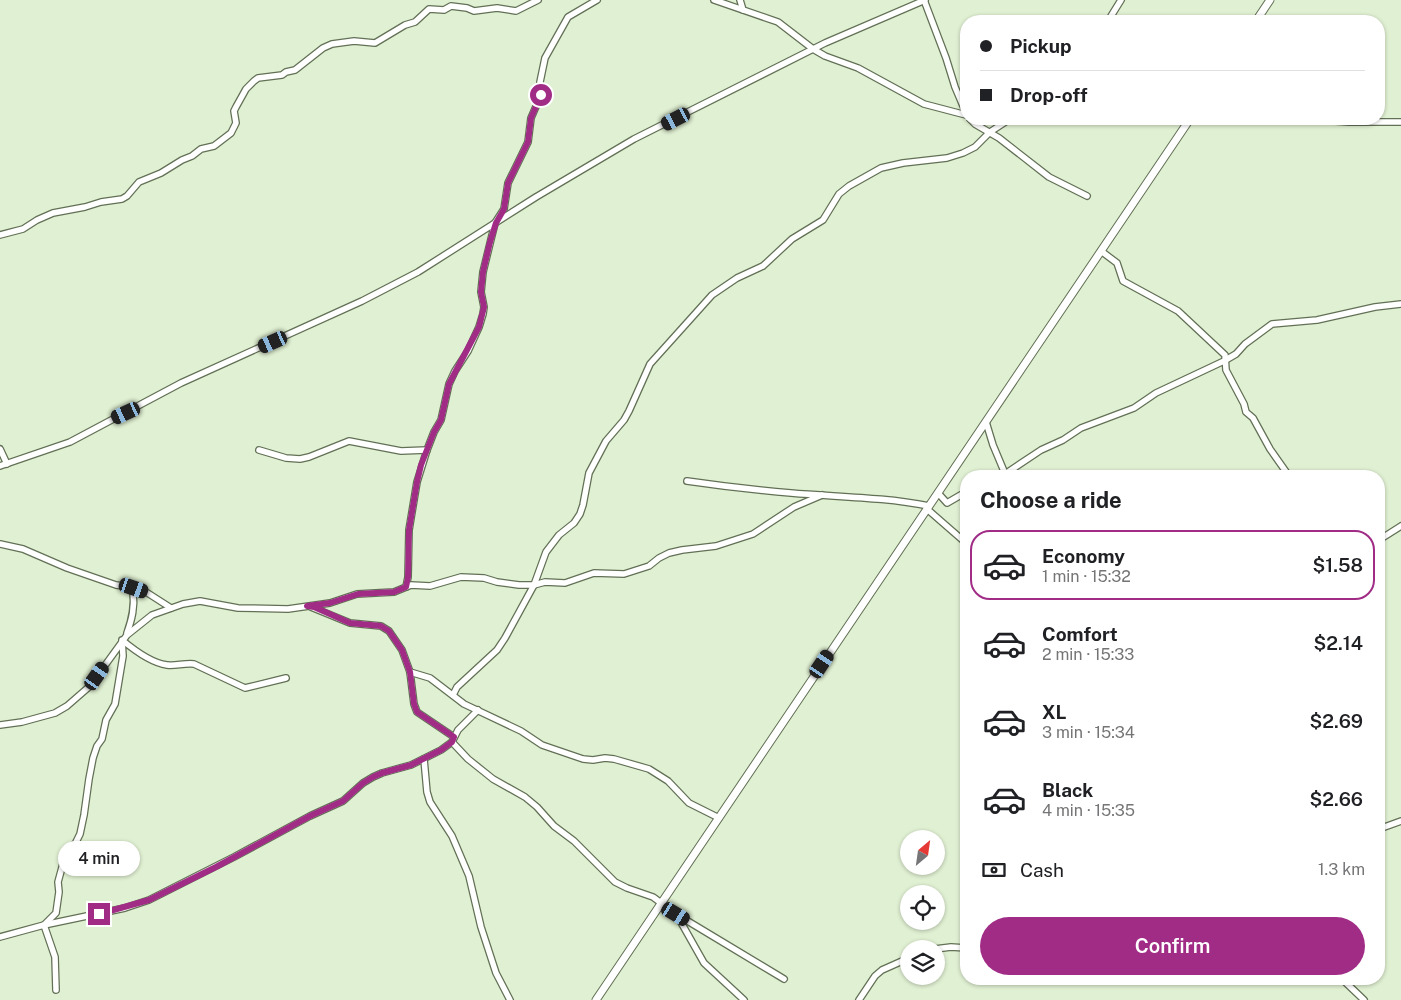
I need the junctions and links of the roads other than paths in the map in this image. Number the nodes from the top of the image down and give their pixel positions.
1 (538, 0) edge
2 (597, 0) edge
3 (714, 0) edge
4 (740, 0) edge
5 (924, 0) edge
6 (1121, 0) edge
7 (1270, 0) edge
8 (743, 10) junction
9 (1112, 15) edge
10 (1260, 15) edge
11 (813, 49) junction
12 (960, 99) edge
13 (960, 113) edge
14 (1385, 122) edge
15 (1401, 122) edge
16 (977, 125) edge
17 (1001, 125) edge
18 (1188, 125) edge
19 (990, 132) junction
20 (1087, 196) dead end
21 (496, 223) junction
22 (0, 235) edge
23 (1101, 251) junction
24 (1401, 304) edge
25 (1225, 360) junction
26 (986, 422) junction
27 (0, 449) edge
28 (259, 450) dead end
29 (427, 450) junction
30 (3, 465) edge
31 (1002, 470) edge
32 (1013, 470) edge
33 (1285, 470) edge
34 (687, 481) dead end
35 (938, 493) junction
36 (822, 495) junction
37 (960, 495) edge
38 (928, 507) junction
39 (1401, 526) edge
40 (1385, 536) edge
41 (960, 537) edge
42 (0, 544) edge
43 (534, 585) junction
44 (124, 586) junction
45 (406, 587) junction
46 (307, 606) junction
47 (171, 608) junction
48 (126, 635) junction
49 (122, 640) junction
50 (410, 672) junction
51 (286, 678) dead end
52 (453, 695) junction
53 (478, 710) junction
54 (0, 724) edge
55 (453, 739) junction
56 (424, 759) junction
57 (719, 818) junction
58 (1401, 821) edge
59 (1385, 827) edge
60 (668, 893) junction
61 (653, 898) junction
62 (661, 903) junction
63 (676, 914) junction
64 (44, 925) junction
65 (0, 937) edge
66 (945, 948) edge
67 (960, 948) edge
68 (900, 962) edge
69 (784, 979) dead end
70 (1348, 985) edge
71 (56, 990) dead end
72 (510, 1000) edge
73 (596, 1000) edge
74 (744, 1000) edge
75 (859, 1000) edge
76 (1364, 1000) edge

1 - 22 street
2 - 21 street
3 - 8 street
4 - 8 street
5 - 11 street
5 - 12 street
6 - 9 street
7 - 10 street
8 - 11 street
11 - 13 street
11 - 21 street
14 - 15 street
16 - 19 street
17 - 19 street
18 - 23 street
19 - 20 street
19 - 43 street
21 - 29 street
21 - 30 street
23 - 25 street
23 - 26 street
24 - 25 street
25 - 32 street
25 - 33 street
26 - 31 street
26 - 35 street
27 - 30 street
28 - 29 street
29 - 45 street
34 - 36 street
35 - 37 street
35 - 38 street
36 - 38 street
36 - 43 street
38 - 41 street
38 - 57 street
39 - 40 street
42 - 44 street
43 - 45 street
43 - 52 street
44 - 47 street
44 - 48 street
45 - 46 street
46 - 47 street
46 - 50 street
47 - 48 street
48 - 49 street
49 - 51 street
49 - 54 street
49 - 64 street
50 - 52 street
50 - 55 street
52 - 53 street
53 - 55 street
53 - 57 street
55 - 56 street
55 - 61 street
56 - 64 street
56 - 72 street
57 - 60 street
58 - 59 street
60 - 61 street
60 - 62 street
61 - 62 street
62 - 63 street
62 - 73 street
63 - 69 street
63 - 74 street
64 - 65 street
64 - 71 street
66 - 67 street
68 - 75 street
70 - 76 street

